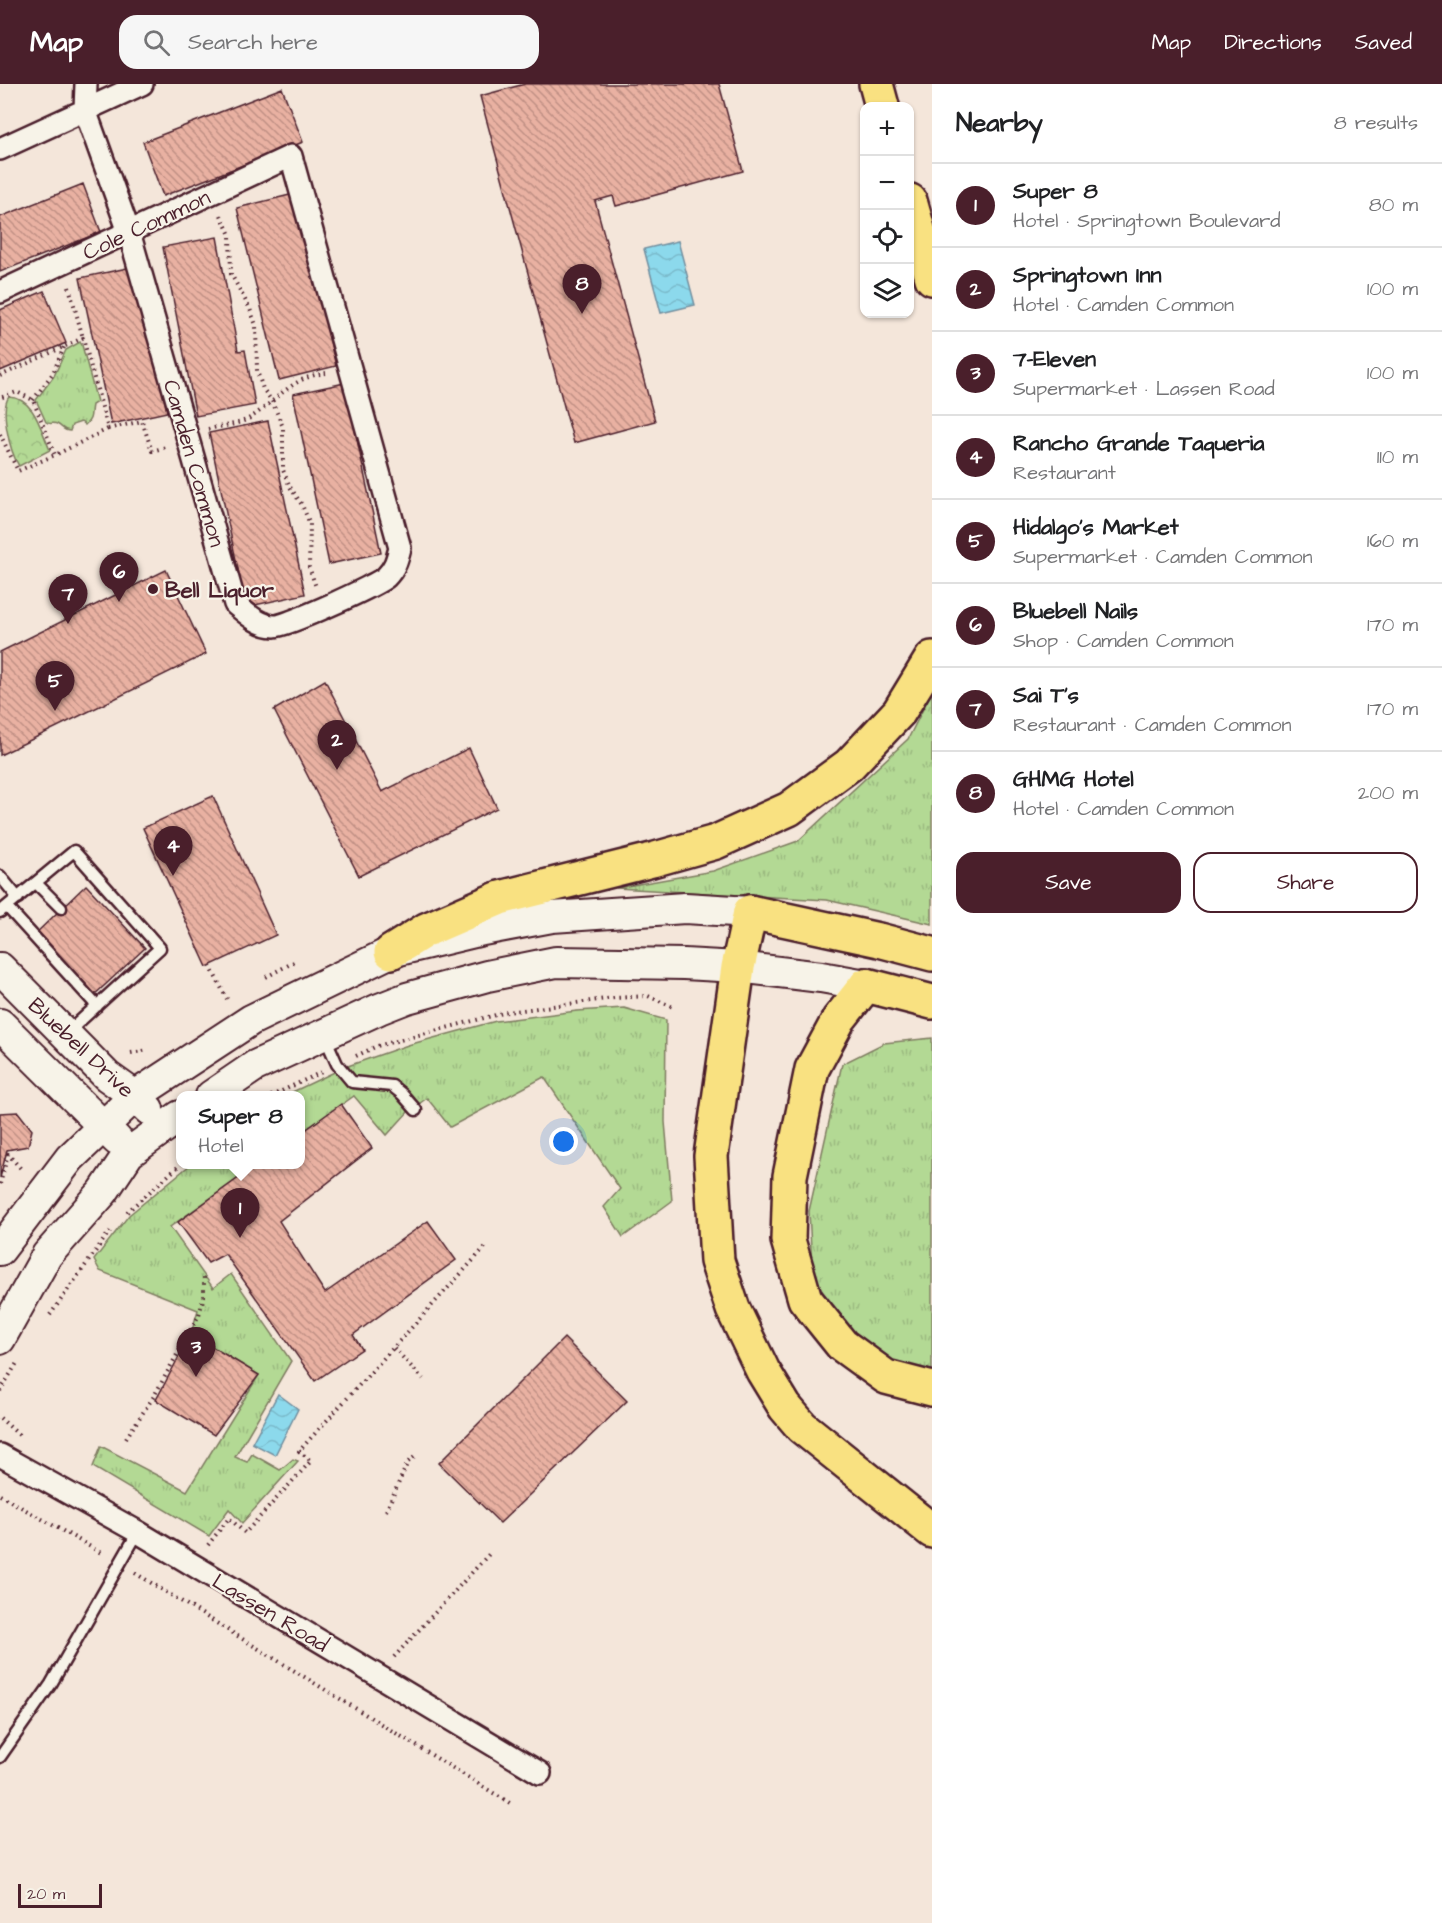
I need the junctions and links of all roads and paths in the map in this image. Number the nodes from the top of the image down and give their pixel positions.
1 (86, 84) edge
2 (142, 84) edge
3 (876, 84) edge
4 (881, 102) edge
5 (85, 110) junction
6 (0, 149) edge
7 (291, 156) joint
8 (912, 210) edge
9 (220, 211) dead end
10 (129, 232) junction
11 (932, 278) edge
12 (67, 280) dead end
13 (0, 292) edge
14 (83, 338) junction
15 (64, 347) junction
16 (350, 366) junction
17 (0, 376) edge
18 (0, 398) edge
19 (33, 400) junction
20 (272, 401) junction
21 (108, 429) junction
22 (0, 434) edge
23 (189, 440) junction
24 (55, 455) junction
25 (324, 607) junction
26 (932, 658) edge
27 (0, 876) edge
28 (36, 882) junction
29 (18, 898) junction
30 (61, 908) dead end
31 (3, 910) edge
32 (750, 912) junction
33 (391, 952) junction
34 (932, 954) edge
35 (210, 966) dead end
36 (738, 967) junction
37 (0, 968) edge
38 (866, 986) junction
39 (227, 999) dead end
40 (932, 1002) edge
41 (97, 1006) junction
42 (673, 1007) dead end
43 (0, 1024) edge
44 (324, 1034) junction
45 (66, 1035) junction
46 (337, 1064) junction
47 (217, 1091) edge
48 (280, 1091) edge
49 (135, 1096) junction
50 (416, 1110) dead end
51 (172, 1121) edge
52 (104, 1125) junction
53 (129, 1153) junction
54 (176, 1168) edge
55 (26, 1173) dead end
56 (0, 1184) edge
57 (123, 1215) dead end
58 (116, 1225) dead end
59 (488, 1244) dead end
60 (0, 1250) edge
61 (204, 1274) dead end
62 (47, 1318) dead end
63 (11, 1347) edge
64 (394, 1348) junction
65 (423, 1379) dead end
66 (932, 1389) edge
67 (0, 1391) edge
68 (126, 1438) dead end
69 (0, 1455) edge
70 (417, 1455) dead end
71 (0, 1495) edge
72 (386, 1511) dead end
73 (932, 1531) edge
74 (138, 1532) junction
75 (208, 1545) dead end
76 (490, 1553) dead end
77 (119, 1565) junction
78 (394, 1658) dead end
79 (0, 1757) edge
80 (540, 1773) dead end
81 (513, 1805) dead end

1 - 5 street, Camden Common
2 - 5 street
3 - 4 main road
5 - 6 street
5 - 10 street, Camden Common
7 - 10 street, Cole Common
7 - 16 street, Camden Common
8 - 11 main road
9 - 20 path
10 - 13 street, Cole Common
10 - 23 street, Camden Common
12 - 14 path
14 - 15 path
14 - 21 path
15 - 17 path
15 - 19 path
16 - 20 path
16 - 25 street, Camden Common
18 - 19 path
19 - 24 path
20 - 23 path
20 - 25 path
21 - 23 path
21 - 24 path
22 - 24 path
23 - 25 street, Camden Common
26 - 33 main road
27 - 29 lane
28 - 29 lane
28 - 30 lane
28 - 41 lane
29 - 31 lane
31 - 41 lane
32 - 33 street
32 - 34 main road
32 - 36 main road
33 - 49 street
35 - 39 path
36 - 38 street
36 - 44 street
36 - 73 main road
37 - 45 street, Bluebell Drive
38 - 40 main road
38 - 66 main road
41 - 45 lane
42 - 46 path
43 - 52 street, Bluebell Drive
44 - 46 lane
44 - 47 street
45 - 49 street, Bluebell Drive
46 - 48 path
46 - 50 lane
49 - 51 street, Bluebell Drive
49 - 52 street
51 - 53 street
52 - 53 street, Bluebell Drive
52 - 60 street
53 - 63 street
54 - 57 path
55 - 56 path
58 - 62 path
59 - 64 path
61 - 68 path
63 - 67 path
64 - 65 path
64 - 75 path
69 - 74 street, Lassen Road
70 - 72 path
71 - 77 path
74 - 77 lane
74 - 80 street, Lassen Road
76 - 78 path
77 - 79 lane
77 - 81 path

